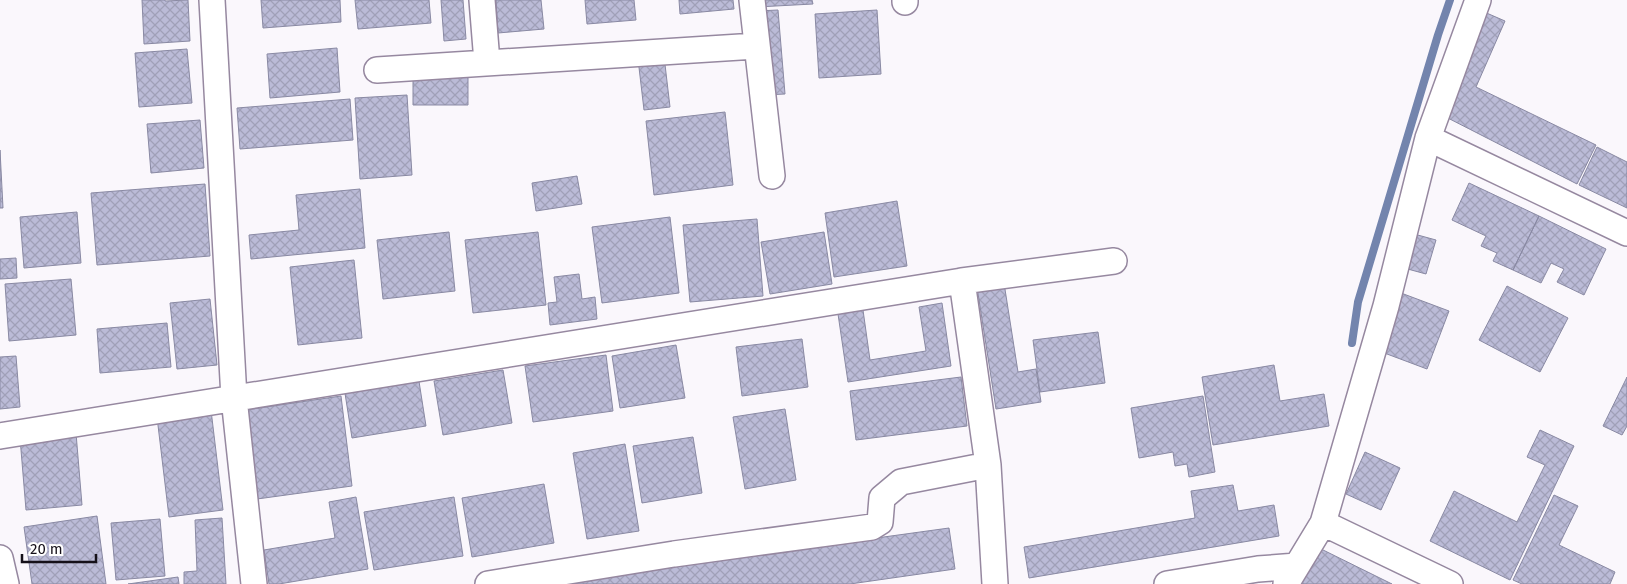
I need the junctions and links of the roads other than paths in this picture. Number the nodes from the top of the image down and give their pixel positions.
1 (212, 0) edge
2 (482, 0) edge
3 (752, 0) edge
4 (1478, 0) edge
5 (756, 46) junction
6 (487, 62) junction
7 (377, 70) dead end
8 (1428, 138) junction
9 (772, 176) dead end
10 (1627, 234) edge
11 (1114, 261) dead end
12 (970, 280) junction
13 (234, 398) junction
14 (0, 436) edge
15 (988, 465) junction
16 (1323, 523) junction
17 (0, 558) edge
18 (1291, 575) edge
19 (6, 584) edge
20 (254, 584) edge
21 (488, 584) edge
22 (995, 584) edge
23 (1167, 584) edge
24 (1450, 584) edge

1 - 13 street
2 - 6 street
3 - 5 street
4 - 8 street
5 - 6 street
5 - 9 street
6 - 7 street
8 - 10 street
8 - 16 street
11 - 12 street
12 - 13 street
12 - 15 street
13 - 14 street
13 - 20 street
15 - 21 street
15 - 22 street
16 - 18 street
16 - 24 street
17 - 19 street
18 - 23 street

